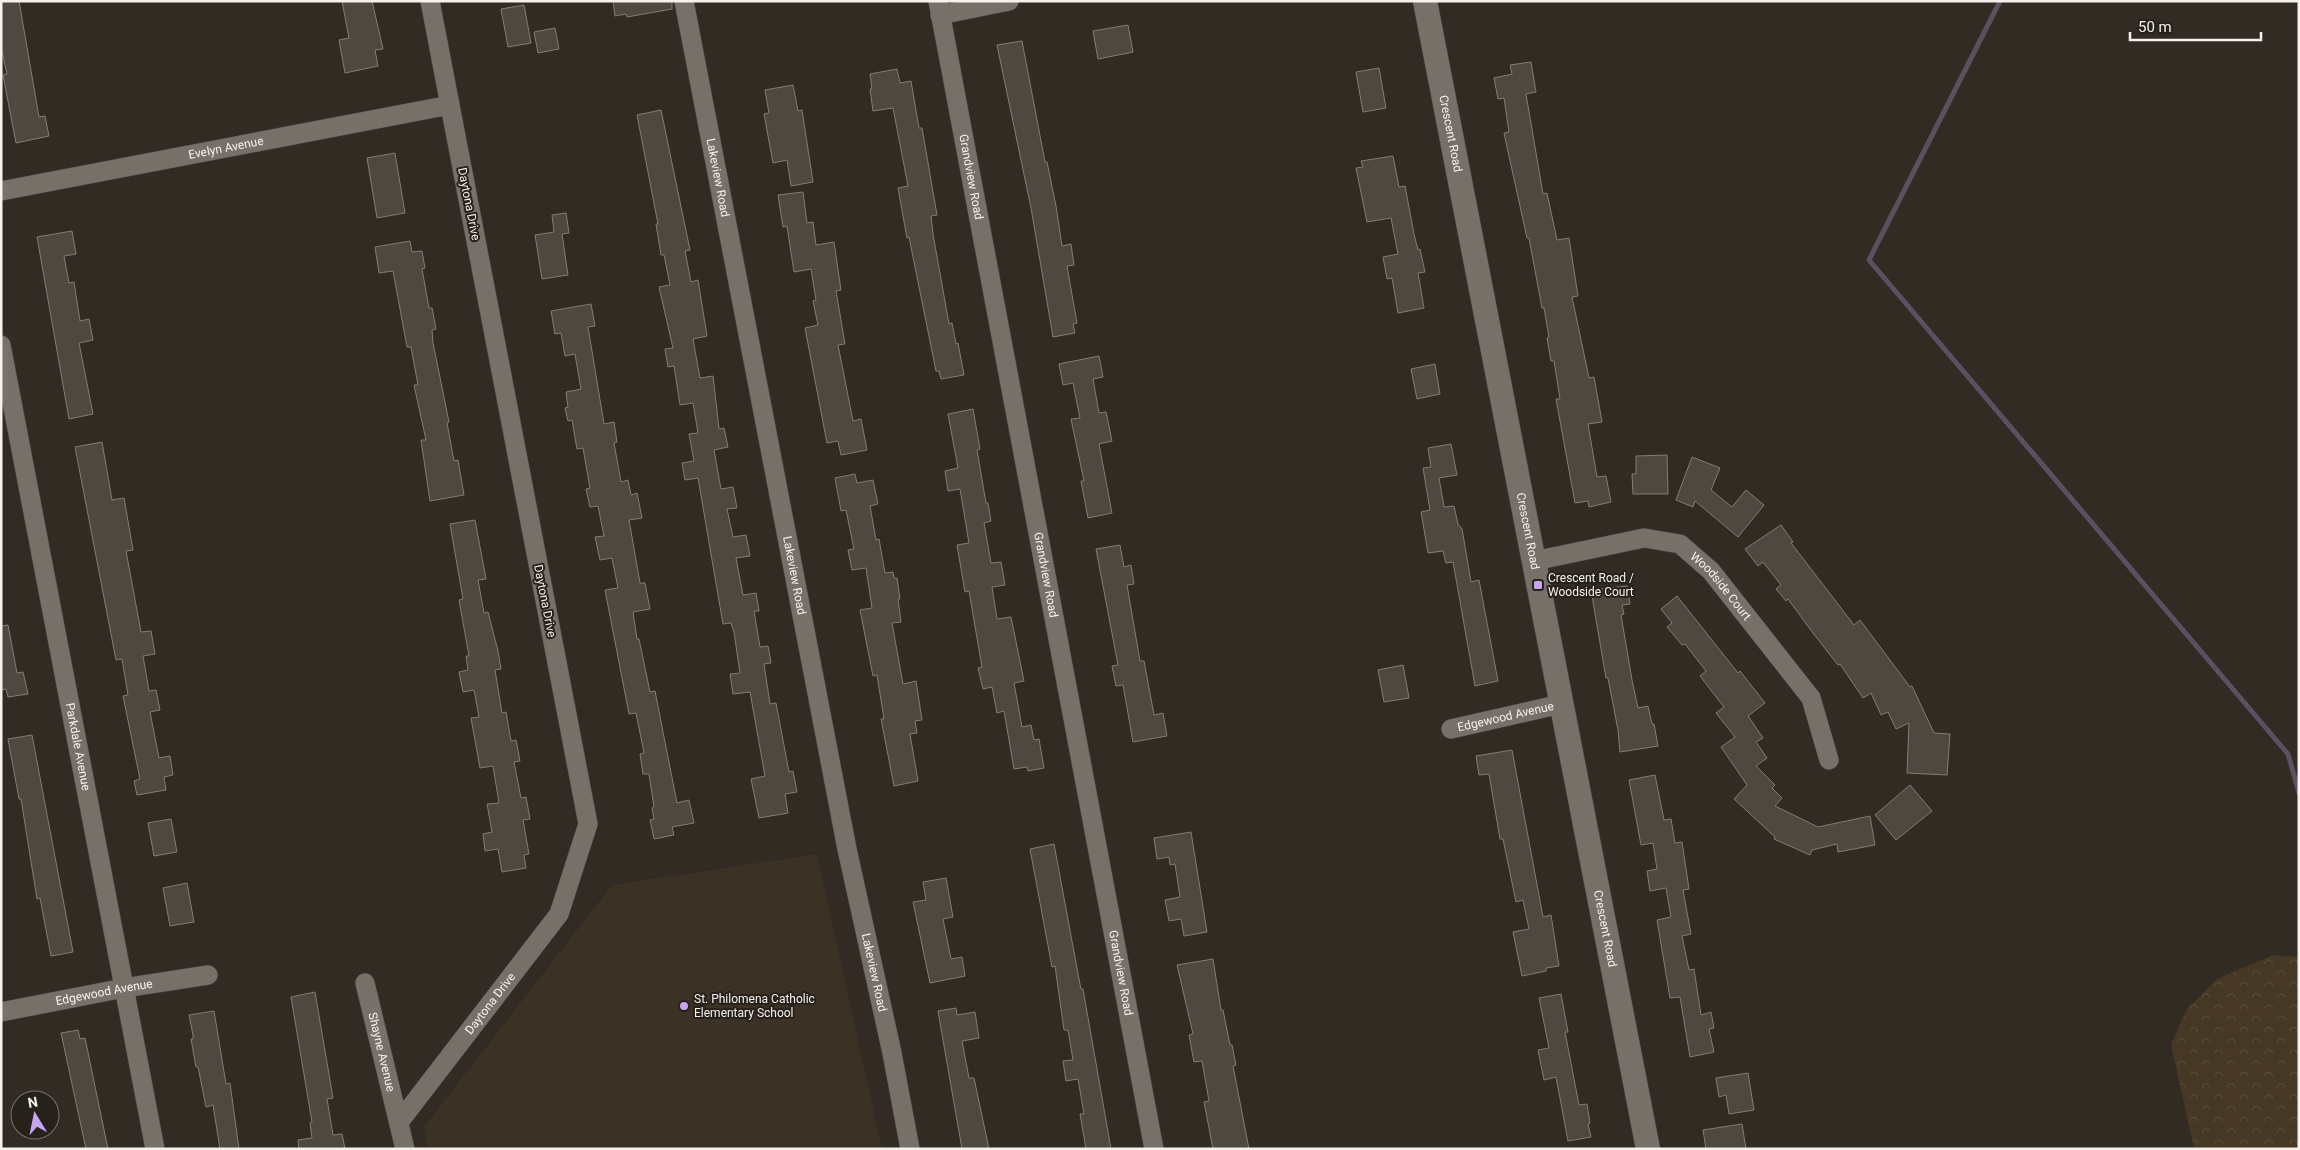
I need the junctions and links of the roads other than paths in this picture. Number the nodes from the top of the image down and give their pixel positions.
1 (430, 1) edge
2 (684, 1) edge
3 (1009, 1) edge
4 (1425, 1) edge
5 (939, 8) edge
6 (450, 105) junction
7 (1, 190) edge
8 (1, 345) edge
9 (1534, 561) junction
10 (1561, 704) junction
11 (1451, 729) dead end
12 (1829, 760) dead end
13 (208, 975) dead end
14 (365, 983) dead end
15 (124, 988) junction
16 (1, 1012) edge
17 (400, 1121) junction
18 (155, 1149) edge
19 (405, 1149) edge
20 (910, 1149) edge
21 (1154, 1149) edge
22 (1648, 1149) edge

1 - 6 street, Daytona Drive
2 - 20 street, Lakeview Road
3 - 5 street
4 - 9 street, Crescent Road
5 - 21 street, Grandview Road
6 - 7 street, Evelyn Avenue
6 - 17 street, Daytona Drive
8 - 15 street, Parkdale Avenue
9 - 10 street, Crescent Road
9 - 12 street, Woodside Court
10 - 11 street, Edgewood Avenue
10 - 22 street, Crescent Road
13 - 15 street, Edgewood Avenue
14 - 17 street, Shayne Avenue
15 - 16 street, Edgewood Avenue
15 - 18 street, Parkdale Avenue
17 - 19 street

